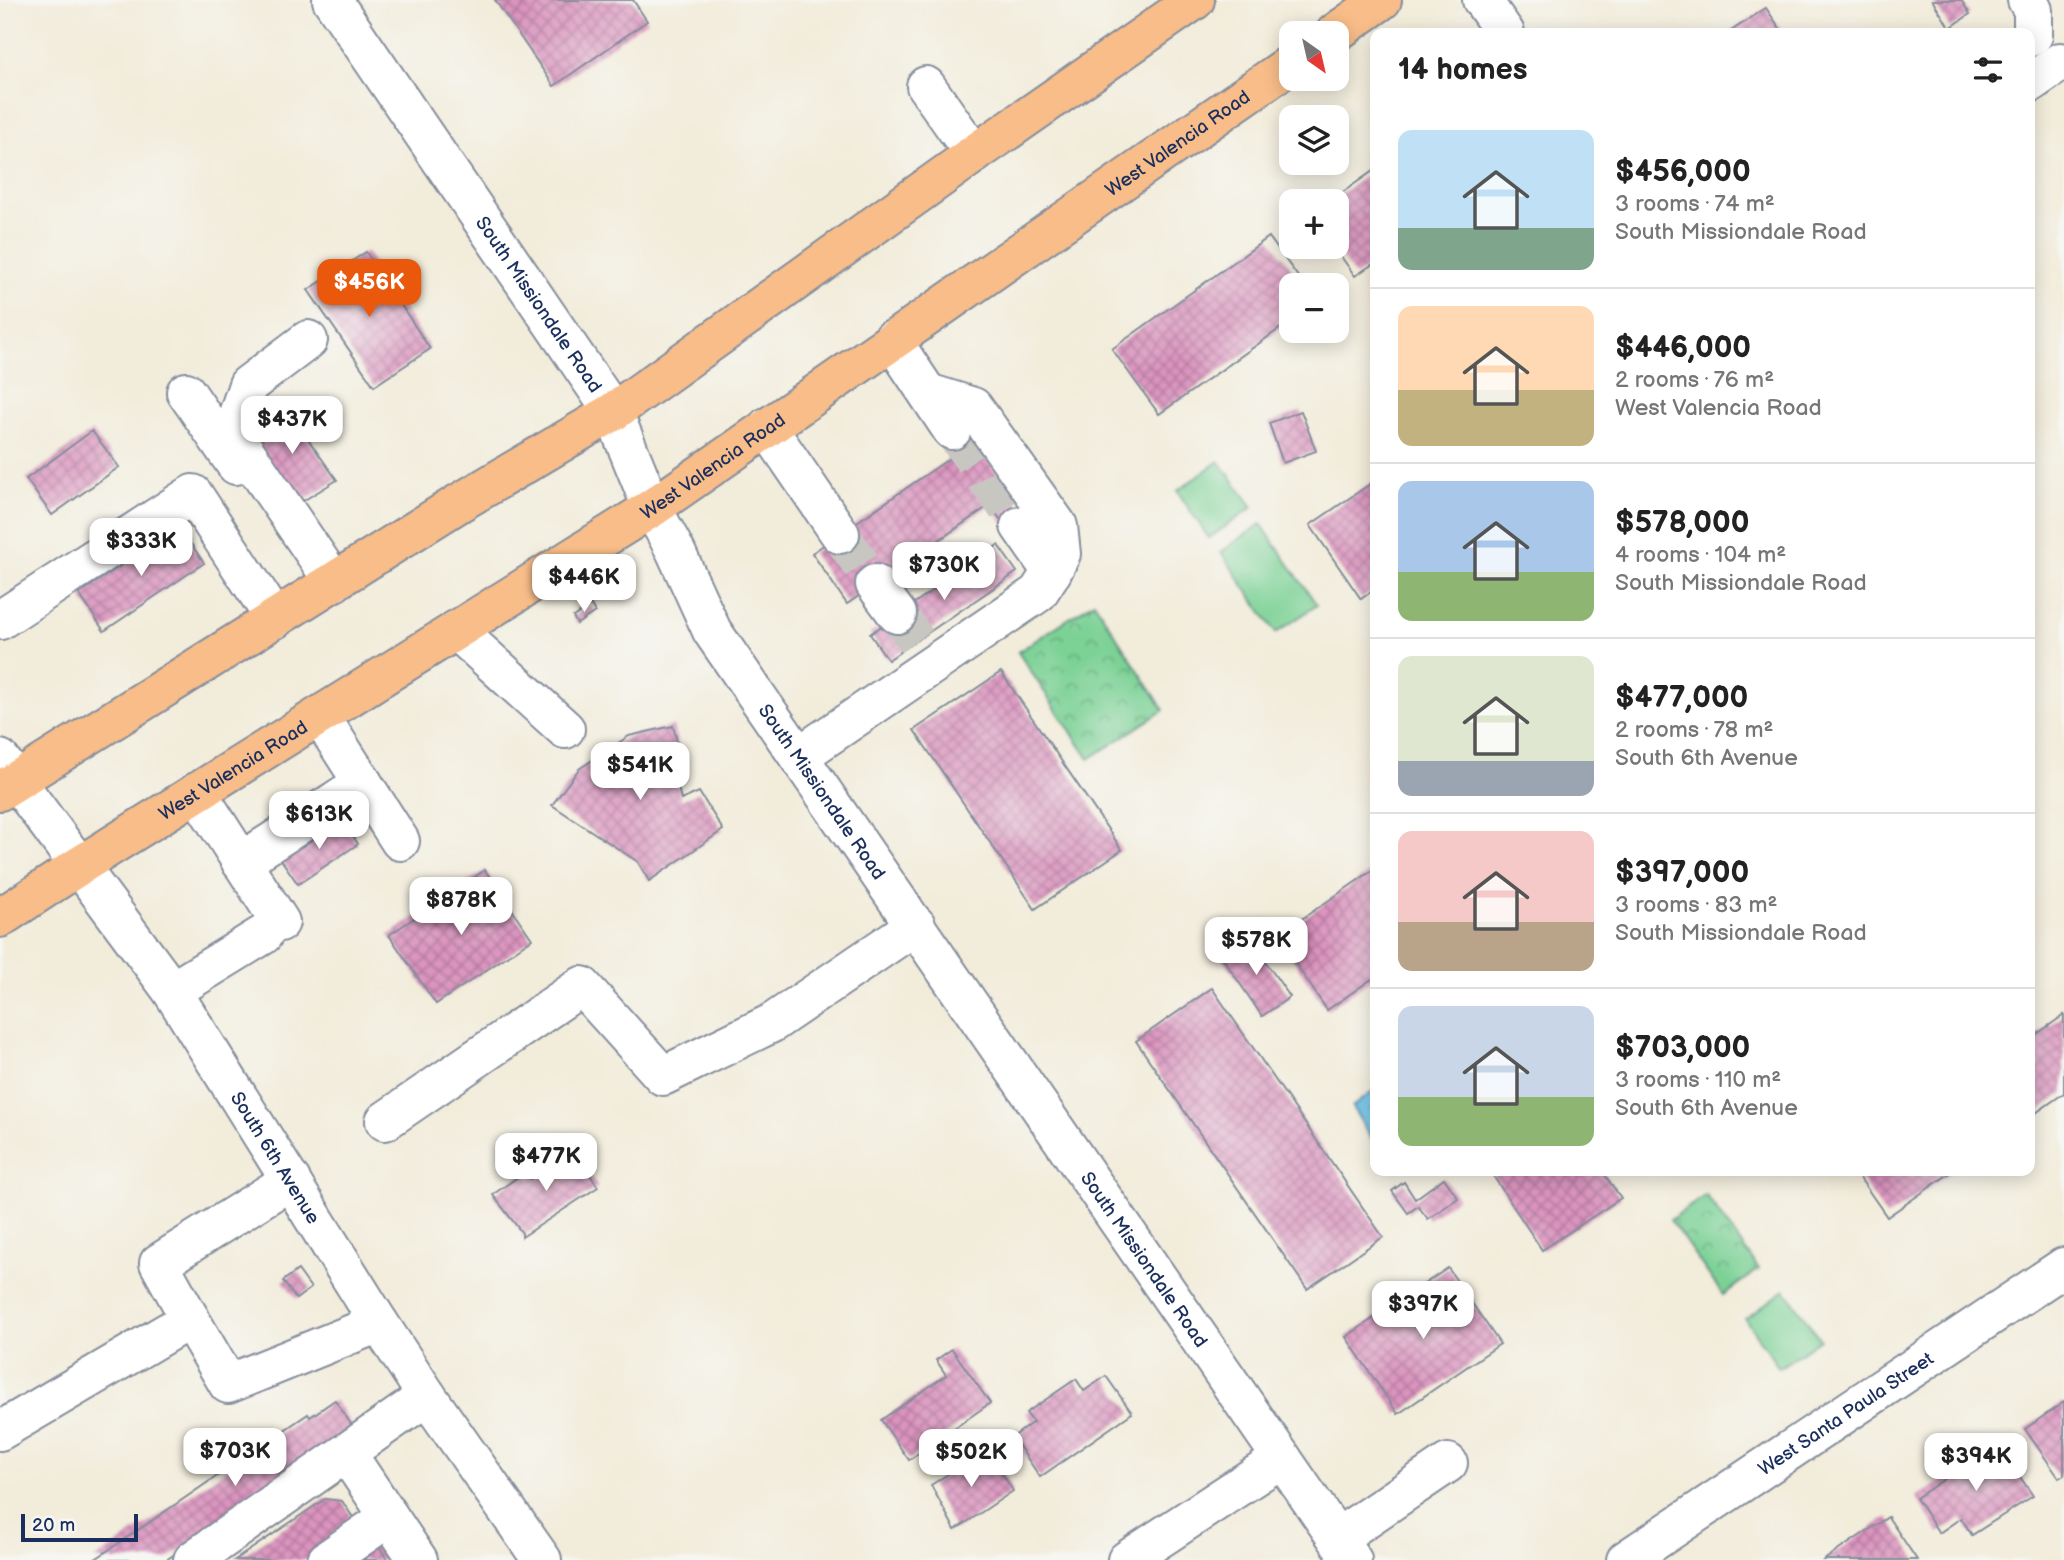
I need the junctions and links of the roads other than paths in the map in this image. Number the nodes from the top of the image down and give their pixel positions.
1 (332, 0) edge
2 (1195, 0) edge
3 (1382, 0) edge
4 (1482, 0) edge
5 (2027, 0) edge
6 (1349, 23) edge
7 (1502, 28) edge
8 (2033, 28) edge
9 (1279, 72) edge
10 (926, 86) dead end
11 (974, 154) junction
12 (308, 340) dead end
13 (892, 340) junction
14 (186, 392) dead end
15 (928, 393) junction
16 (613, 412) junction
17 (767, 427) junction
18 (952, 430) tunnel mouth
19 (652, 508) junction
20 (1020, 526) tunnel mouth
21 (840, 534) tunnel mouth
22 (1052, 572) junction
23 (875, 584) tunnel mouth
24 (328, 586) junction
25 (275, 619) junction
26 (0, 621) edge
27 (456, 631) junction
28 (914, 641) junction
29 (320, 716) junction
30 (565, 729) dead end
31 (799, 756) junction
32 (5, 777) edge
33 (363, 783) junction
34 (197, 792) junction
35 (400, 841) dead end
36 (241, 862) junction
37 (79, 866) junction
38 (0, 918) edge
39 (916, 925) junction
40 (172, 991) junction
41 (385, 1122) dead end
42 (291, 1180) junction
43 (2064, 1267) edge
44 (190, 1319) junction
45 (380, 1323) junction
46 (427, 1396) junction
47 (0, 1431) edge
48 (346, 1454) junction
49 (1282, 1458) junction
50 (1448, 1463) dead end
51 (389, 1517) junction
52 (1345, 1549) edge
53 (193, 1560) edge
54 (327, 1560) edge
55 (418, 1560) edge
56 (542, 1560) edge
57 (1127, 1560) edge
58 (1626, 1560) edge

1 - 16 street, South Missiondale Road
2 - 11 main road
3 - 6 main road
4 - 7 street
5 - 8 street
9 - 13 main road, West Valencia Road
10 - 11 street
11 - 16 main road
12 - 24 street
13 - 15 street
13 - 17 main road, West Valencia Road
14 - 24 street
15 - 18 street
15 - 22 street
16 - 19 street, South Missiondale Road
16 - 24 main road
17 - 19 main road, West Valencia Road
17 - 21 street
19 - 27 main road, West Valencia Road
19 - 31 street, South Missiondale Road
20 - 22 street
22 - 28 street
23 - 28 street
24 - 25 main road
25 - 26 street
25 - 32 main road
27 - 29 main road, West Valencia Road
27 - 30 street
28 - 31 street
29 - 33 street
29 - 34 main road, West Valencia Road
31 - 39 street, South Missiondale Road
32 - 37 street, South 6th Avenue
33 - 35 street
33 - 36 street
34 - 36 street
34 - 37 main road, West Valencia Road
36 - 40 street
37 - 38 main road, West Valencia Road
37 - 40 street, South 6th Avenue
39 - 41 street
39 - 49 street, South Missiondale Road
40 - 42 street, South 6th Avenue
42 - 44 street
42 - 45 street, South 6th Avenue
43 - 58 street, West Santa Paula Street
44 - 45 street
44 - 47 street
45 - 46 street, South 6th Avenue
46 - 48 street
46 - 56 street, South 6th Avenue
48 - 51 street
48 - 53 street
49 - 52 street, South Missiondale Road
49 - 57 street
50 - 52 street
51 - 54 street
51 - 55 street

